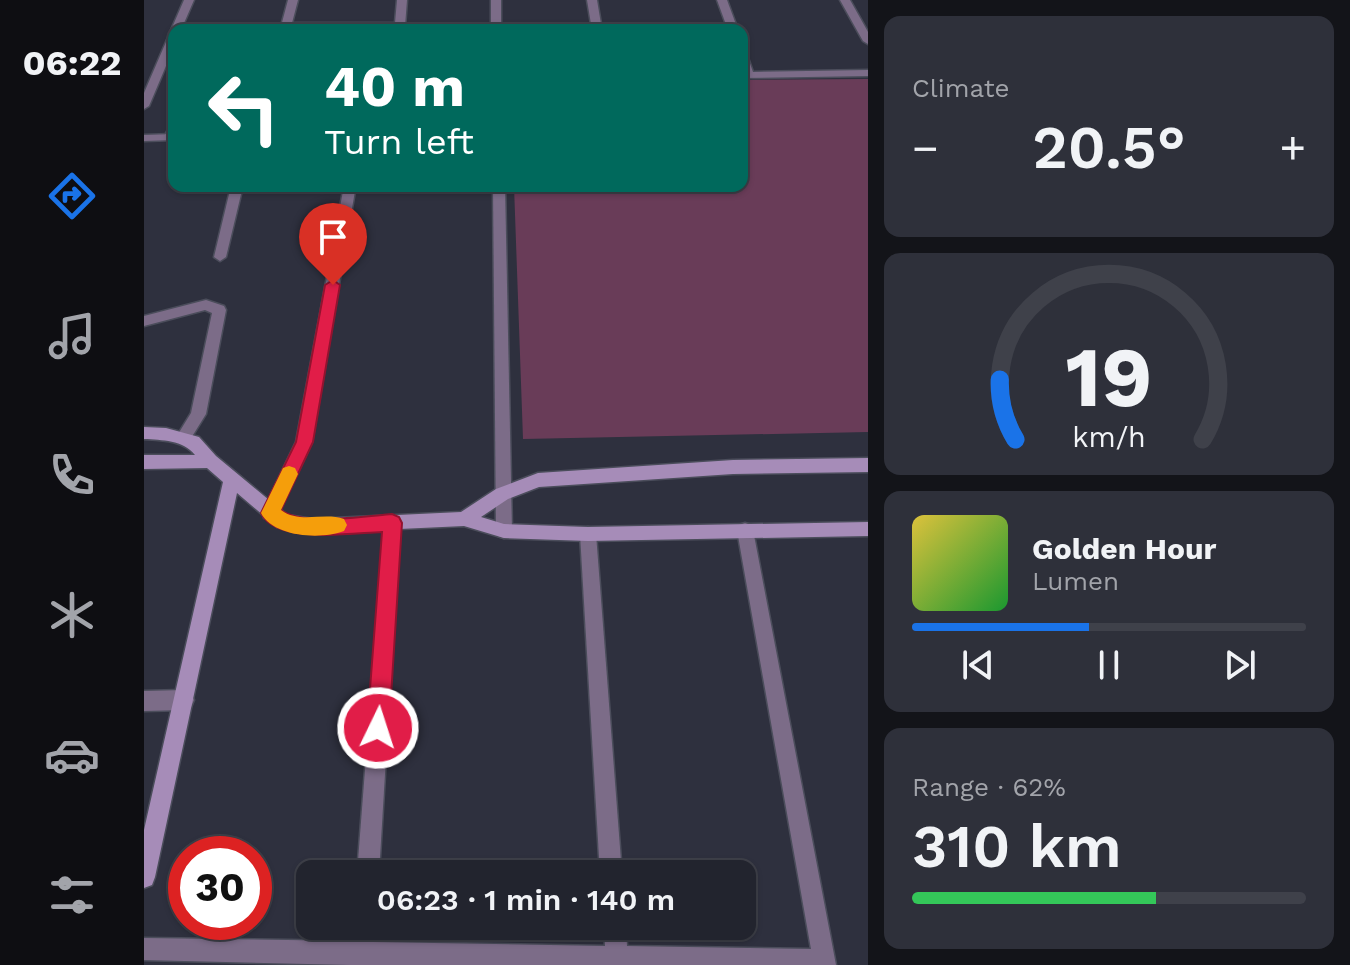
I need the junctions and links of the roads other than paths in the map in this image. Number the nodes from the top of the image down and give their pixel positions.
1 (189, 0) edge
2 (293, 0) edge
3 (402, 0) edge
4 (496, 0) edge
5 (592, 0) edge
6 (722, 0) edge
7 (845, 0) edge
8 (178, 24) edge
9 (286, 24) edge
10 (399, 24) edge
11 (496, 24) edge
12 (596, 24) edge
13 (731, 24) edge
14 (868, 41) edge
15 (168, 49) edge
16 (161, 66) junction
17 (168, 66) edge
18 (868, 73) edge
19 (748, 75) edge
20 (144, 106) edge
21 (168, 135) edge
22 (144, 138) edge
23 (236, 192) edge
24 (349, 192) edge
25 (499, 192) edge
26 (220, 257) dead end
27 (144, 321) edge
28 (144, 433) edge
29 (183, 439) junction
30 (210, 461) junction
31 (144, 462) edge
32 (868, 465) edge
33 (232, 479) junction
34 (502, 494) junction
35 (270, 513) junction
36 (464, 519) junction
37 (392, 523) junction
38 (868, 529) edge
39 (745, 530) junction
40 (504, 531) junction
41 (588, 534) junction
42 (184, 700) junction
43 (144, 701) edge
44 (369, 860) edge
45 (610, 860) edge
46 (144, 877) edge
47 (616, 940) edge
48 (144, 949) edge
49 (362, 959) edge
50 (617, 961) edge
51 (824, 963) edge

1 - 8 street
2 - 9 street
3 - 10 street
4 - 11 street
5 - 12 street
6 - 13 street
7 - 14 street
15 - 16 street
16 - 17 street
16 - 20 street
18 - 19 street
21 - 22 street
23 - 26 street
24 - 35 street
25 - 34 street
27 - 29 street
28 - 29 street
29 - 30 street
30 - 31 street
30 - 33 street
32 - 34 street
33 - 35 street
33 - 42 street
34 - 36 street
34 - 40 street
35 - 37 street
36 - 37 street
36 - 40 street
37 - 44 street
38 - 39 street
39 - 41 street
39 - 51 street
40 - 41 street
41 - 45 street
42 - 43 street
42 - 46 street
47 - 50 street
48 - 49 street
49 - 50 street
50 - 51 street

